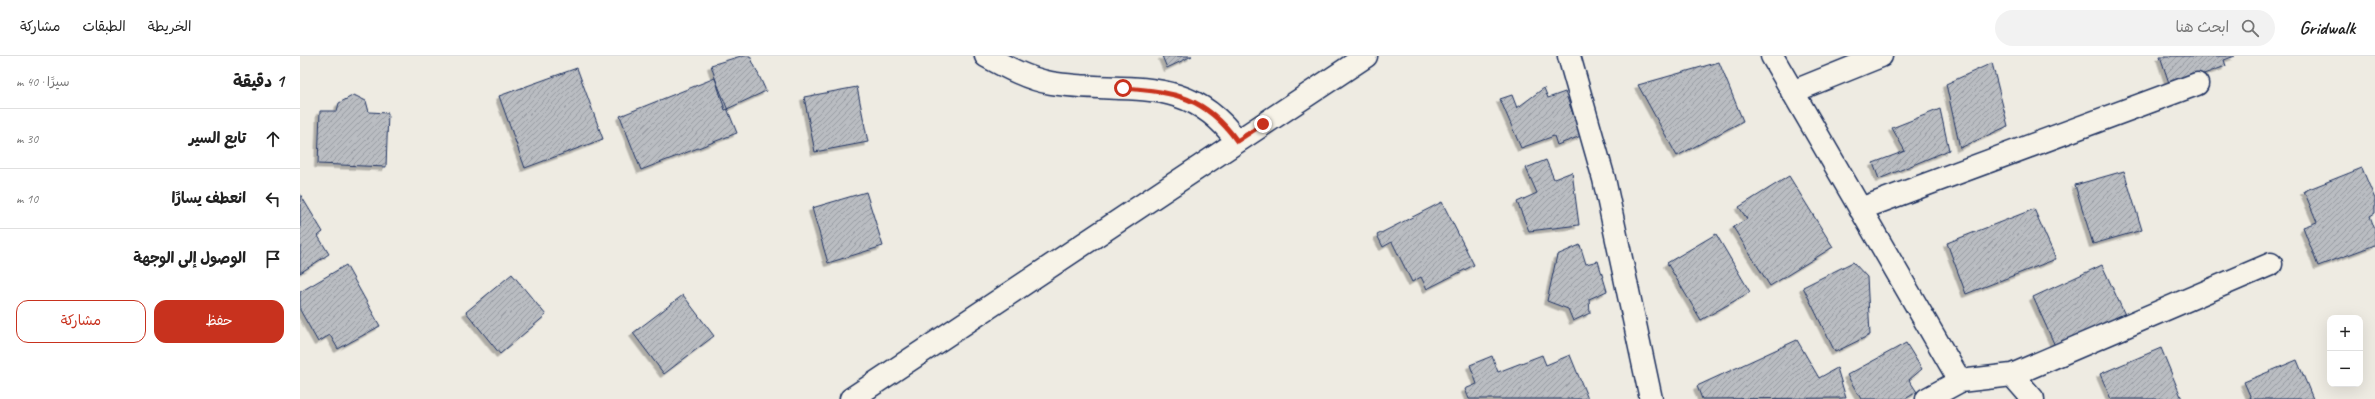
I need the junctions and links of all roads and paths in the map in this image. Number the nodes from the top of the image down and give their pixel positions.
1 (986, 56) edge
2 (1366, 56) edge
3 (1569, 56) edge
4 (1772, 56) edge
5 (1881, 56) edge
6 (2197, 84) dead end
7 (1792, 92) junction
8 (1237, 141) junction
9 (1860, 209) junction
10 (2271, 264) dead end
11 (2012, 375) junction
12 (1960, 381) junction
13 (851, 399) edge
14 (1651, 399) edge
15 (1927, 399) edge
16 (2033, 399) edge

1 - 8 street
2 - 8 street
3 - 14 street
4 - 7 street
5 - 7 street
6 - 9 street
7 - 9 street
8 - 13 street
9 - 12 street
10 - 11 street
11 - 12 street
11 - 16 street
12 - 15 street

